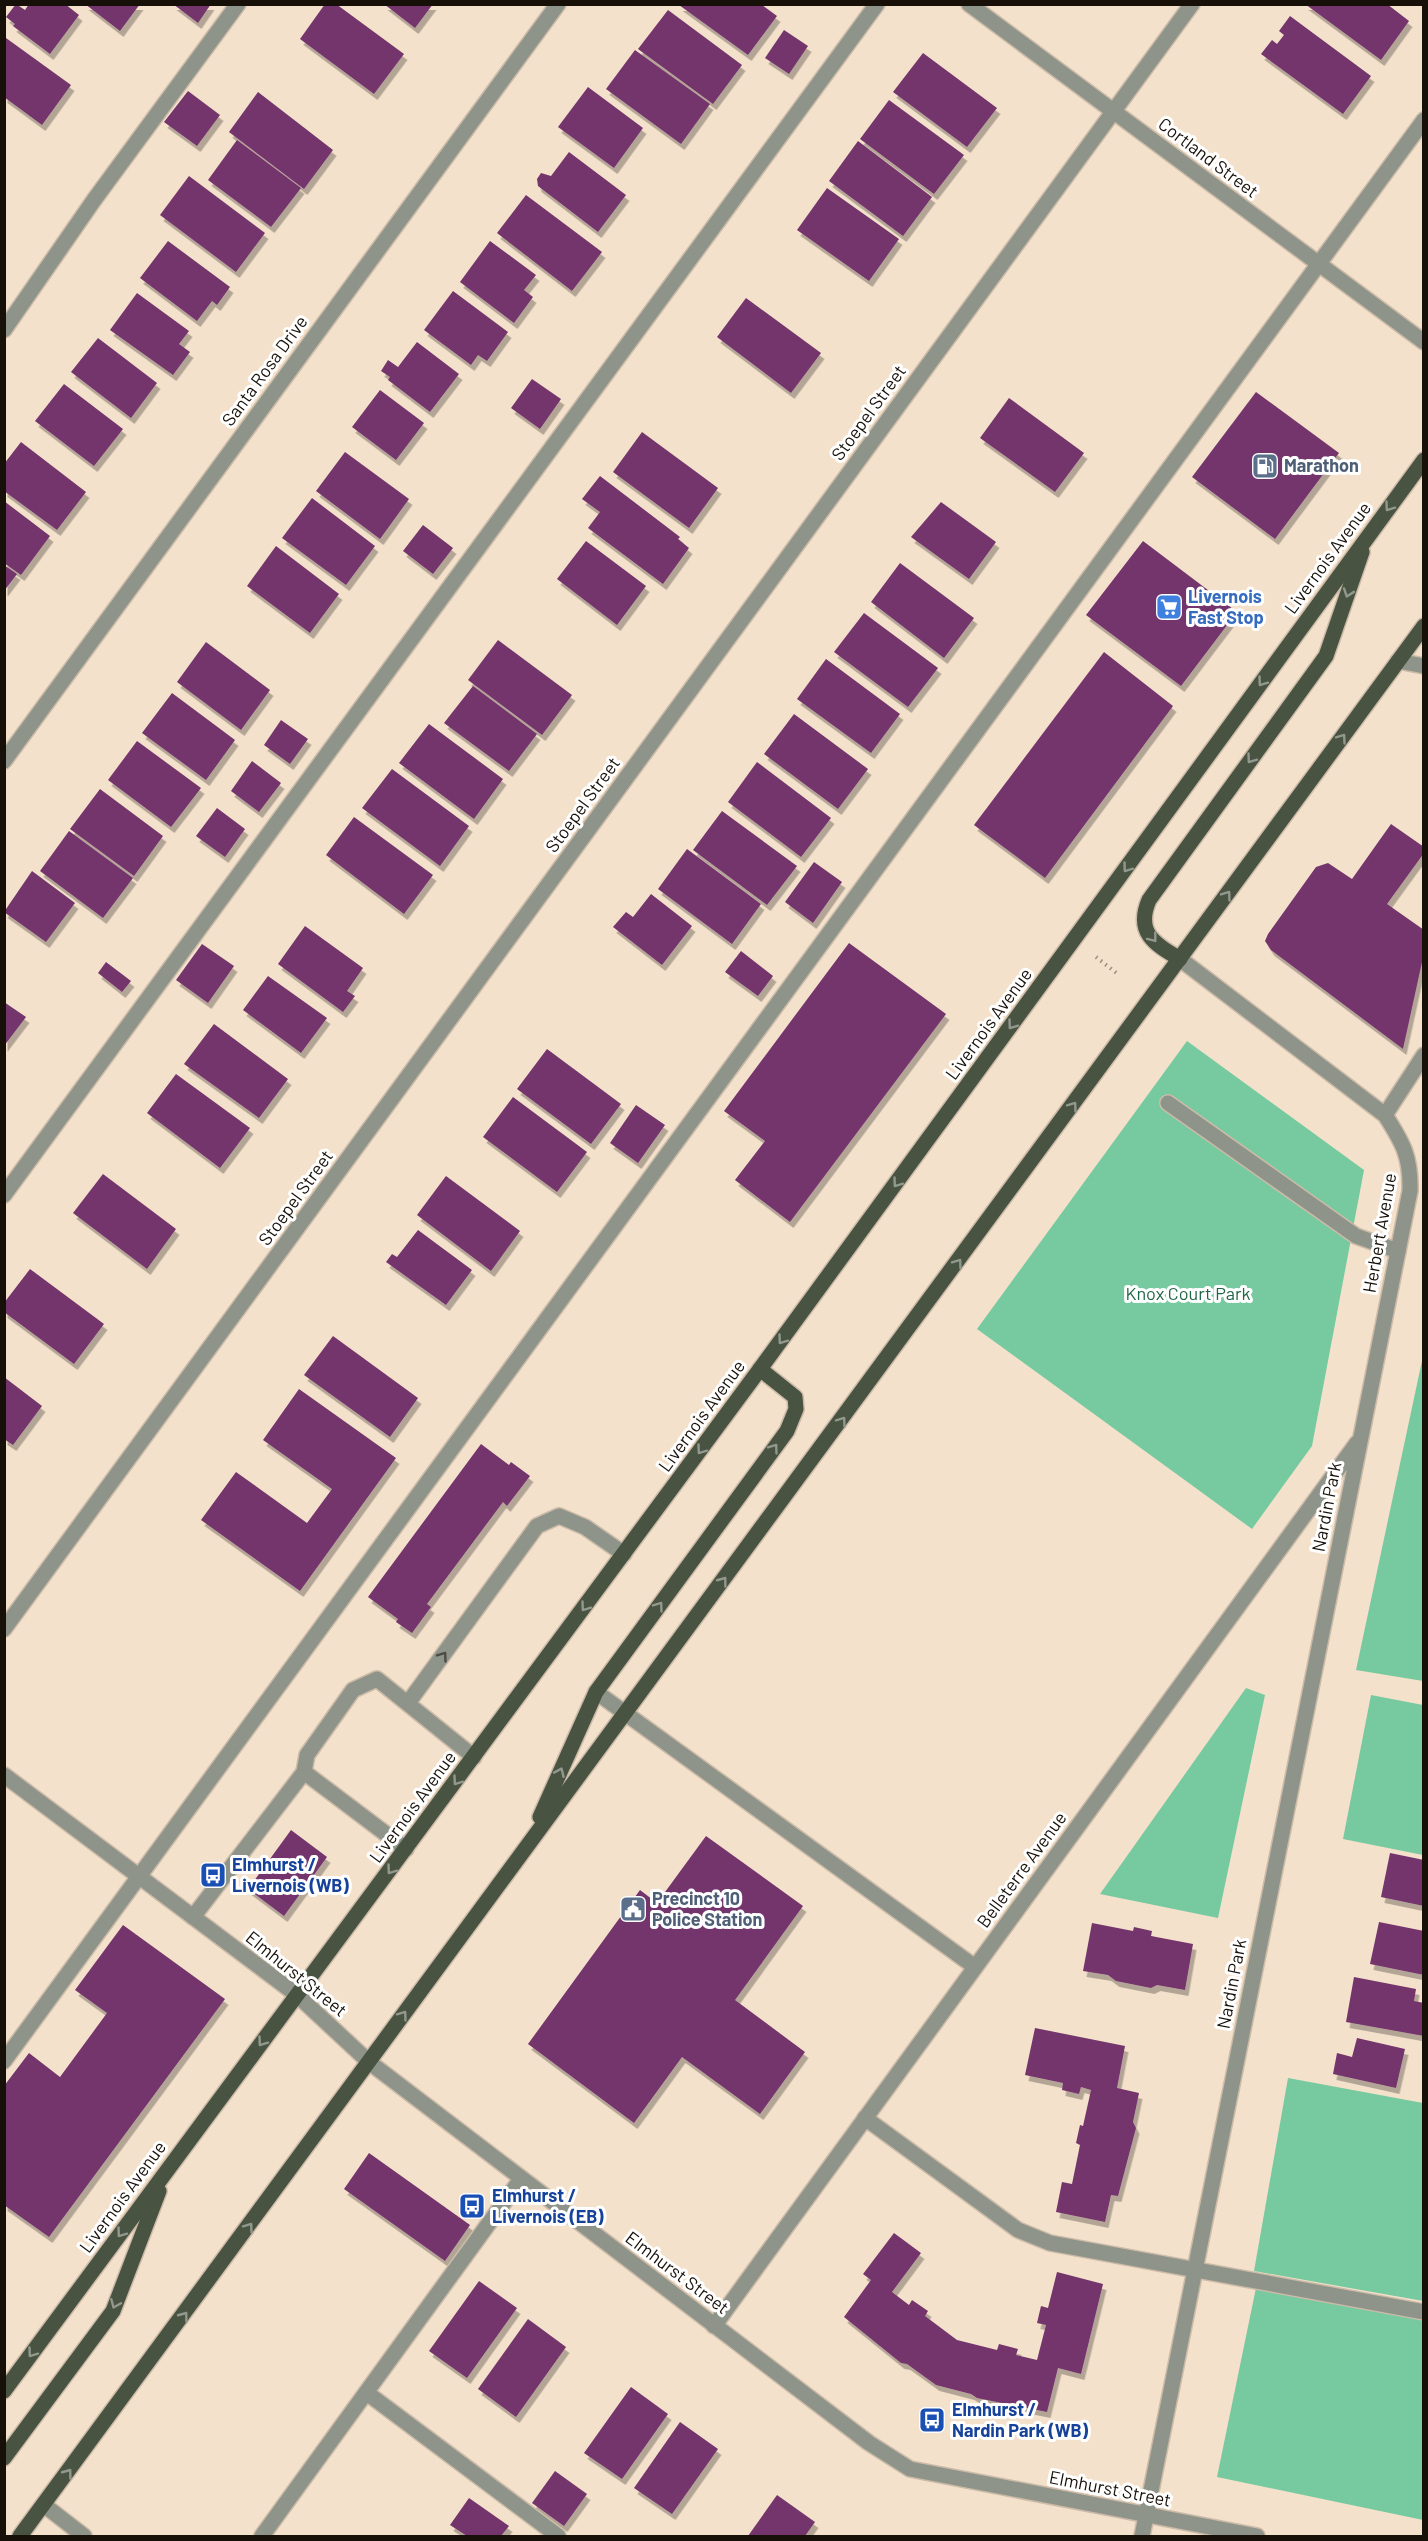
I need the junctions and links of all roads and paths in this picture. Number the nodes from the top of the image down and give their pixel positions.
1 (238, 4) edge
2 (558, 4) edge
3 (877, 4) edge
4 (969, 4) edge
5 (1192, 4) edge
6 (1114, 111) junction
7 (1424, 120) edge
8 (1318, 263) junction
9 (4, 330) edge
10 (1424, 342) edge
11 (1424, 460) edge
12 (1367, 537) junction
13 (1424, 626) edge
14 (1398, 661) junction
15 (1424, 666) edge
16 (4, 761) edge
17 (1094, 955) dead end
18 (1180, 959) junction
19 (1119, 975) dead end
20 (1424, 1055) edge
21 (1168, 1103) dead end
22 (1385, 1115) junction
23 (4, 1195) edge
24 (1398, 1251) junction
25 (760, 1369) junction
26 (1360, 1438) junction
27 (624, 1554) junction
28 (4, 1629) edge
29 (596, 1692) junction
30 (408, 1703) junction
31 (625, 1712) junction
32 (474, 1757) junction
33 (304, 1772) junction
34 (4, 1775) edge
35 (528, 1845) junction
36 (406, 1849) junction
37 (140, 1877) junction
38 (193, 1917) junction
39 (975, 1967) junction
40 (297, 1995) junction
41 (4, 2061) edge
42 (369, 2062) junction
43 (865, 2118) junction
44 (166, 2172) junction
45 (521, 2179) junction
46 (1195, 2270) junction
47 (1424, 2313) edge
48 (714, 2325) junction
49 (4, 2391) edge
50 (367, 2393) junction
51 (4, 2458) edge
52 (44, 2505) junction
53 (1146, 2516) junction
54 (20, 2536) edge
55 (84, 2536) edge
56 (262, 2536) edge
57 (558, 2536) edge
58 (1142, 2536) edge
59 (1257, 2536) edge

1 - 9 street
2 - 16 street, Santa Rosa Drive
3 - 23 street
4 - 6 street, Cortland Street
5 - 6 street, Stoepel Street
6 - 8 street, Cortland Street
6 - 28 street, Stoepel Street
7 - 8 street
8 - 10 street, Cortland Street
8 - 37 street
11 -> 12 main road, Livernois Avenue
12 -> 18 main road
12 -> 25 main road, Livernois Avenue
13 - 14 main road
14 - 15 street
18 -> 14 main road
17 - 19 path
18 - 22 street, Herbert Avenue
31 -> 18 main road
20 - 22 street
21 - 24 street
22 - 24 street, Herbert Avenue
24 - 26 street, Herbert Avenue
25 -> 27 main road, Livernois Avenue
29 -> 25 main road
26 - 39 street, Belleterre Avenue
26 - 46 street, Nardin Park
30 -> 27 street
27 -> 32 main road, Livernois Avenue
29 - 31 street
35 -> 29 main road
30 - 32 street
30 - 33 street
31 - 35 main road
31 - 39 street
32 -> 36 main road, Livernois Avenue
33 - 36 street
33 - 38 street
34 - 37 street, Elmhurst Street
42 -> 35 main road
36 -> 40 main road, Livernois Avenue
37 - 38 street, Elmhurst Street
37 - 41 street
38 - 40 street, Elmhurst Street
39 - 43 street, Belleterre Avenue
40 - 42 street, Elmhurst Street
40 -> 44 main road, Livernois Avenue
42 - 45 street, Elmhurst Street
52 -> 42 main road
43 - 46 street
43 - 48 street, Belleterre Avenue
44 -> 49 main road, Livernois Avenue
44 -> 51 main road
45 - 48 street, Elmhurst Street
45 - 50 street
46 - 47 street
46 - 53 street, Nardin Park
48 - 53 street, Elmhurst Street
50 - 56 street
50 - 57 street
52 - 54 main road
52 - 55 street
53 - 58 street, Nardin Park
53 - 59 street, Elmhurst Street

